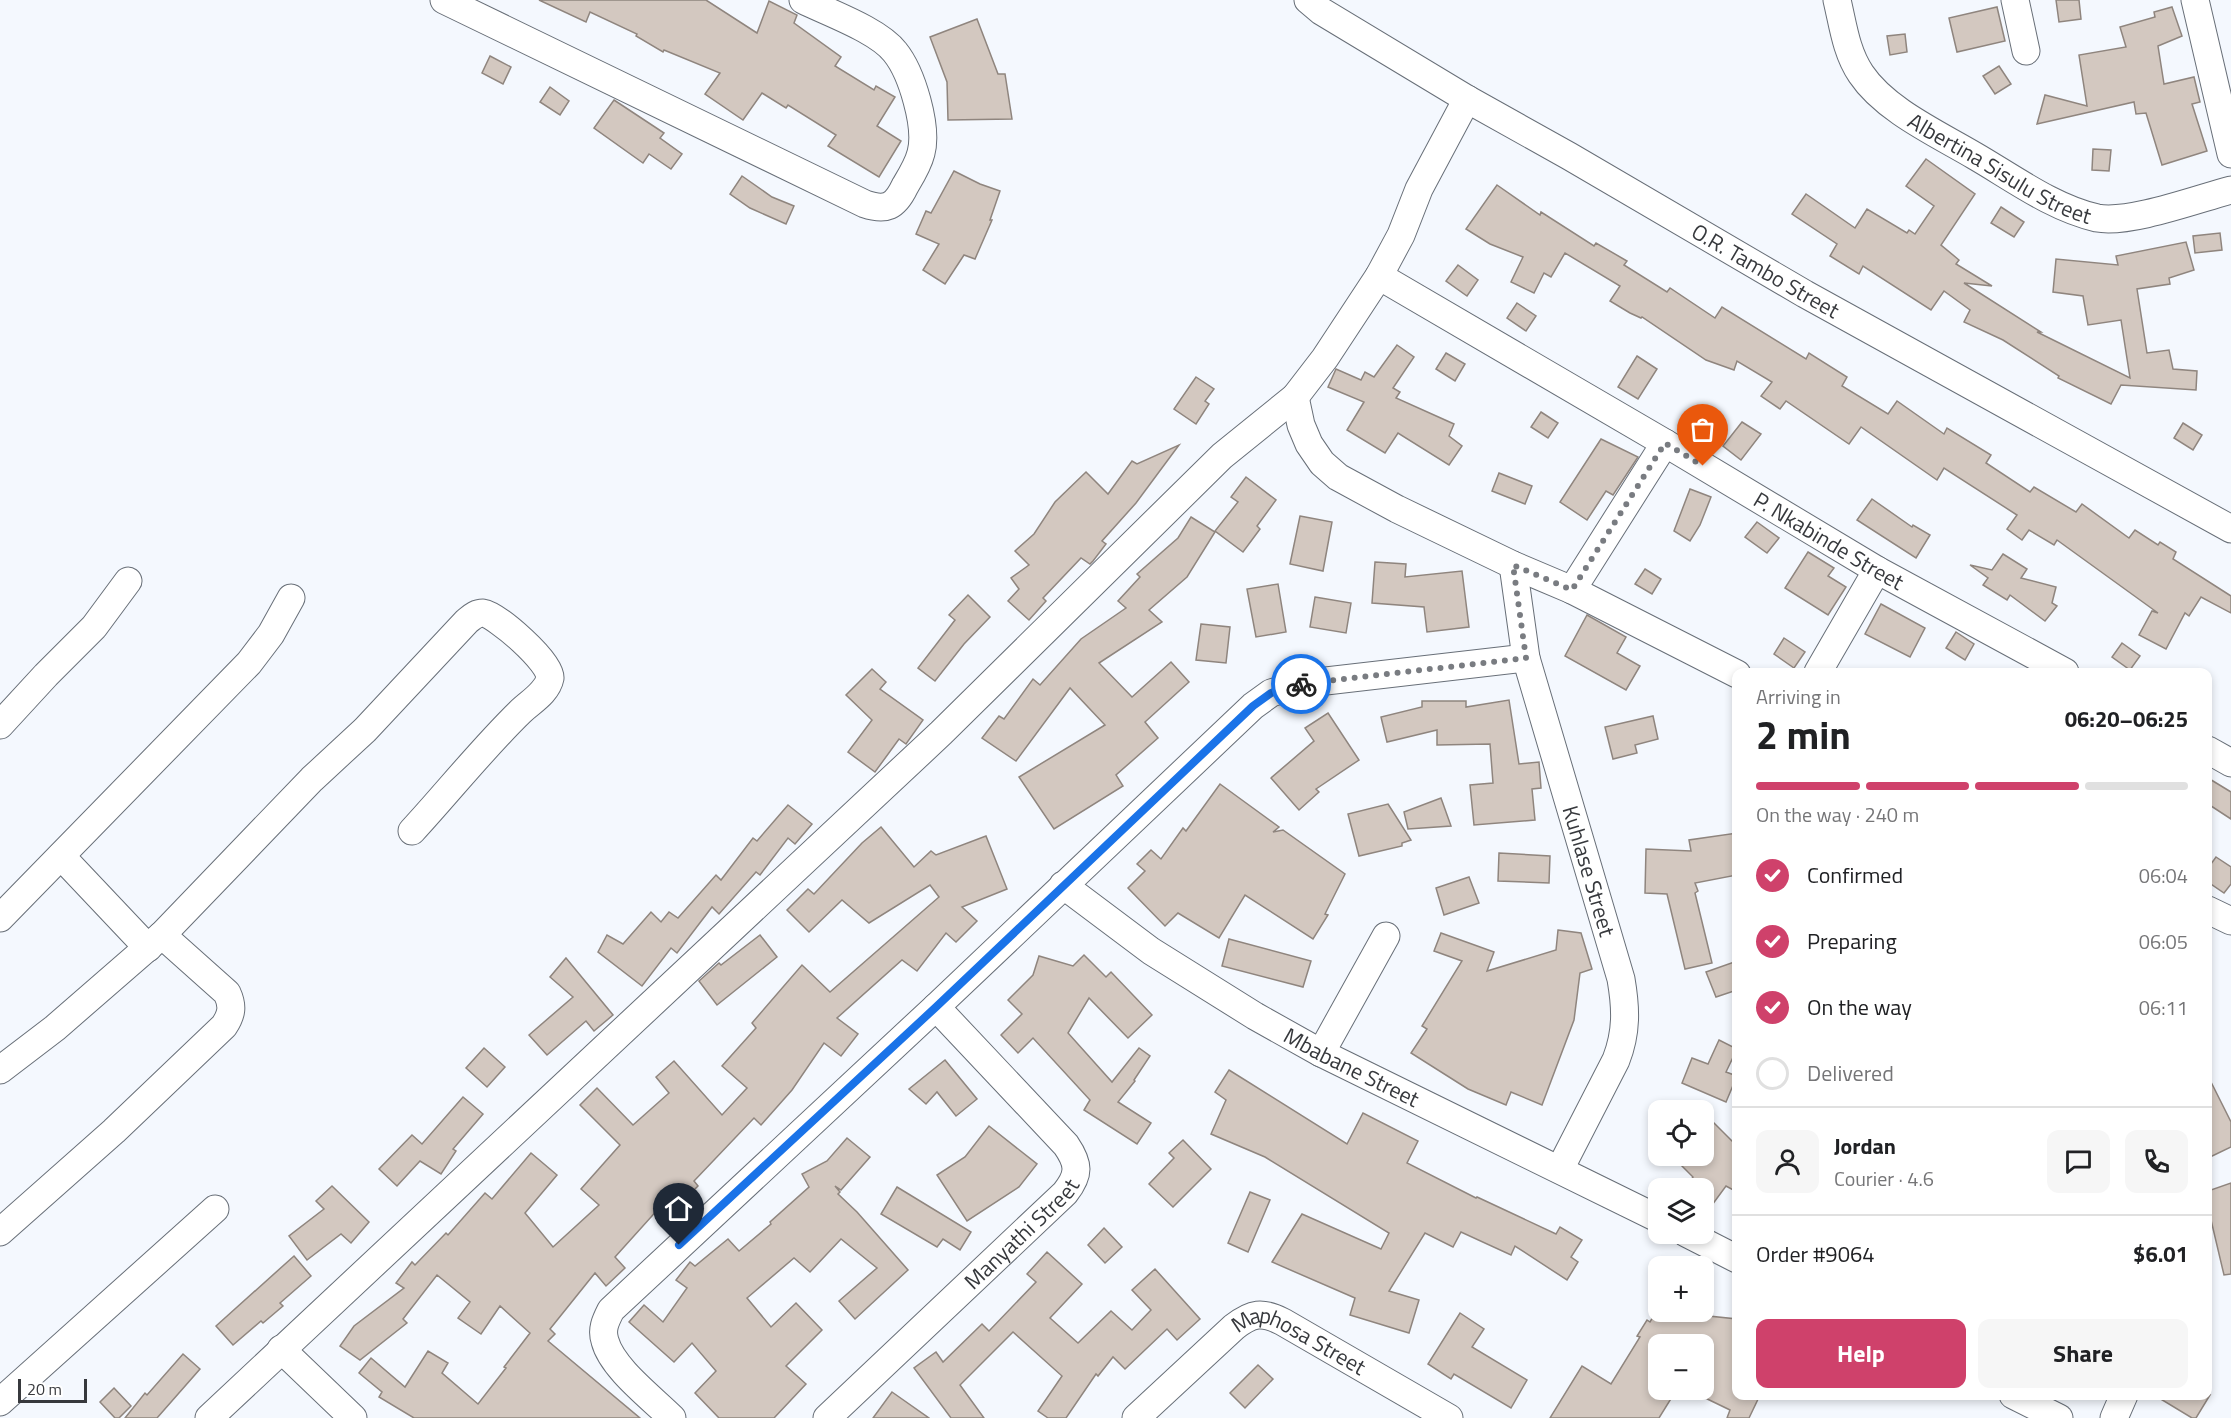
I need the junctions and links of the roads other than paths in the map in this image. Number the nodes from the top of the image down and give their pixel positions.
1 (444, 0) edge
2 (803, 0) edge
3 (1308, 0) edge
4 (1837, 0) edge
5 (2015, 0) edge
6 (2195, 0) edge
7 (2026, 51) dead end
8 (1467, 99) junction
9 (2231, 154) edge
10 (2231, 190) edge
11 (1379, 276) junction
12 (1294, 397) junction
13 (1665, 443) junction
14 (2231, 529) edge
15 (1513, 565) junction
16 (1877, 570) junction
17 (128, 581) dead end
18 (1572, 590) junction
19 (291, 598) dead end
20 (1526, 658) junction
21 (1820, 668) edge
22 (2058, 668) edge
23 (1732, 671) edge
24 (0, 725) edge
25 (2212, 752) edge
26 (2231, 763) edge
27 (412, 831) dead end
28 (61, 856) junction
29 (1063, 885) junction
30 (2212, 912) edge
31 (0, 918) edge
32 (2231, 921) edge
33 (1386, 936) dead end
34 (155, 941) junction
35 (936, 1007) junction
36 (1321, 1053) junction
37 (0, 1070) edge
38 (1560, 1169) junction
39 (215, 1209) dead end
40 (1648, 1214) edge
41 (0, 1232) edge
42 (1708, 1244) edge
43 (1732, 1256) edge
44 (281, 1349) junction
45 (2023, 1400) edge
46 (2122, 1400) edge
47 (0, 1402) edge
48 (209, 1418) edge
49 (353, 1418) edge
50 (672, 1418) edge
51 (827, 1418) edge
52 (1136, 1418) edge
53 (1449, 1418) edge
54 (2059, 1418) edge
55 (2114, 1418) edge

1 - 2 street
3 - 8 street, O.R. Tambo Street
4 - 10 street, Albertina Sisulu Street
5 - 7 street
6 - 9 street
8 - 11 street
8 - 14 street, O.R. Tambo Street
11 - 12 street
11 - 13 street, P. Nkabinde Street
12 - 15 street
12 - 44 street
13 - 16 street, P. Nkabinde Street
13 - 18 street
15 - 18 street
15 - 20 street, Kuhlase Street
16 - 21 street
16 - 22 street, P. Nkabinde Street
17 - 24 street
18 - 23 street
19 - 28 street
20 - 29 street
20 - 38 street, Kuhlase Street
25 - 26 street
27 - 34 street
28 - 31 street
28 - 34 street
29 - 35 street
29 - 36 street, Mbabane Street
30 - 32 street
33 - 36 street
34 - 37 street
34 - 41 street
35 - 50 street
35 - 51 street, Manyathi Street
36 - 38 street, Mbabane Street
38 - 40 street, Mbabane Street
39 - 47 street
42 - 43 street
44 - 48 street
44 - 49 street
45 - 54 street
46 - 55 street
52 - 53 street, Maphosa Street

